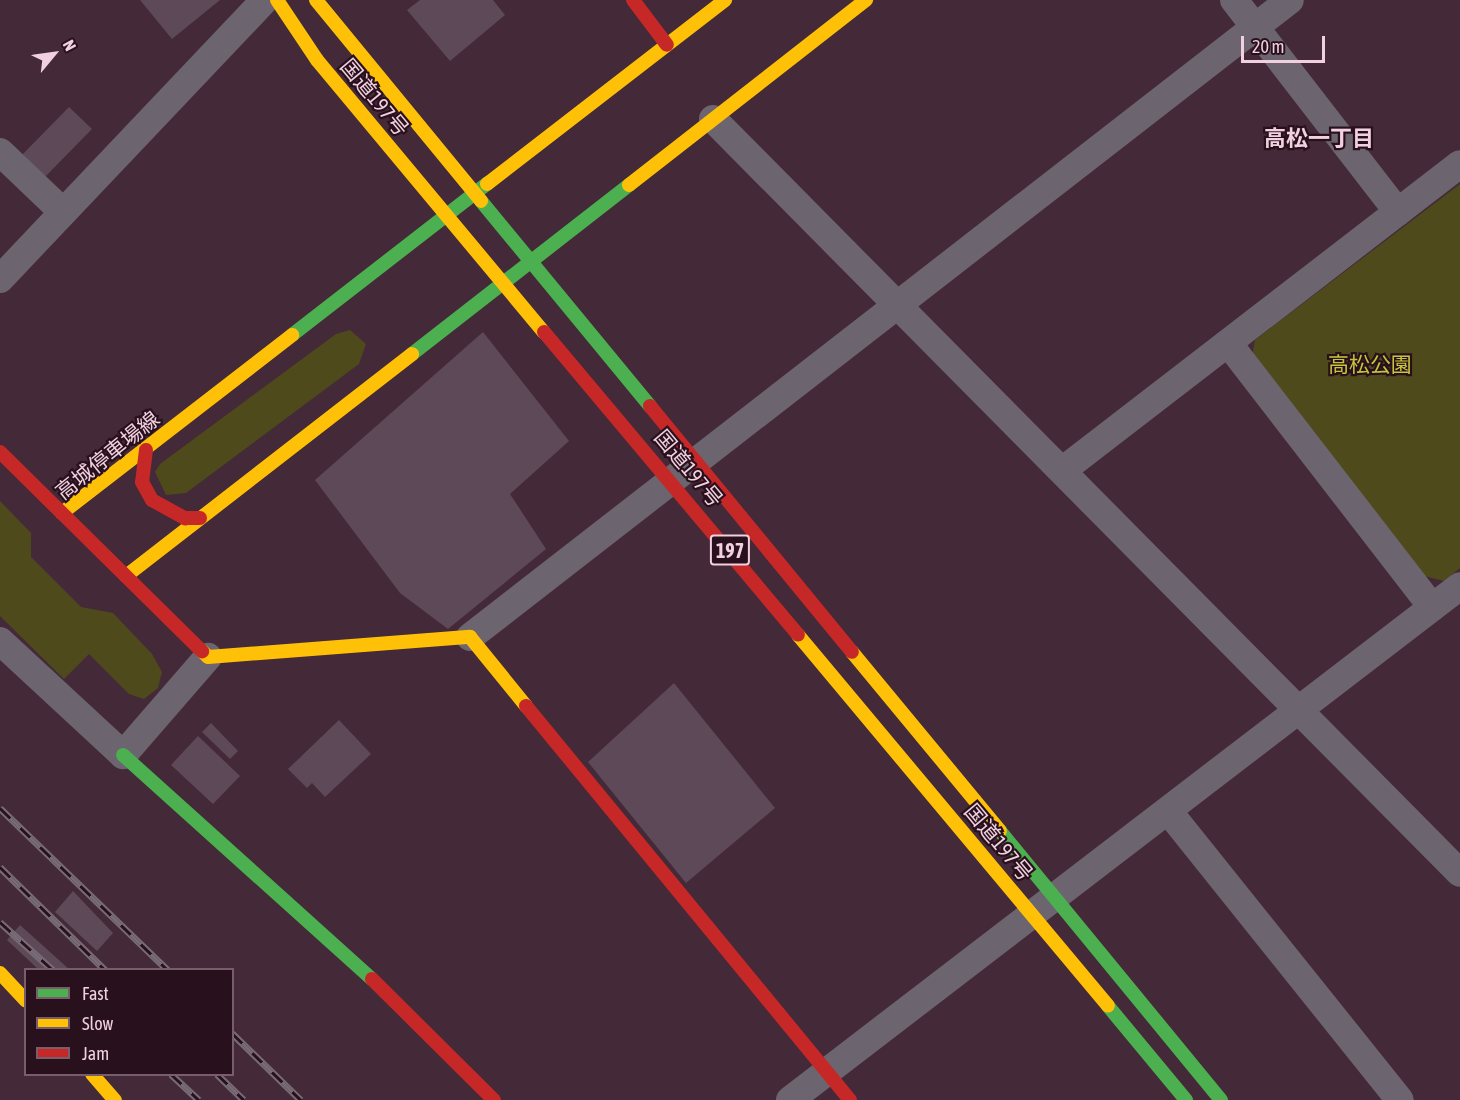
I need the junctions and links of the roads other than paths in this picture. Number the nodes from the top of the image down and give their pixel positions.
1 (265, 0) edge
2 (277, 0) edge
3 (316, 0) edge
4 (633, 0) edge
5 (725, 0) edge
6 (866, 0) edge
7 (1234, 0) edge
8 (1290, 0) edge
9 (1255, 27) junction
10 (667, 45) junction
11 (713, 119) junction
12 (0, 152) edge
13 (1460, 164) edge
14 (478, 192) junction
15 (63, 212) junction
16 (1398, 212) junction
17 (447, 215) junction
18 (530, 260) junction
19 (0, 279) edge
20 (506, 280) junction
21 (899, 306) junction
22 (1228, 343) junction
23 (146, 450) junction
24 (0, 452) edge
25 (695, 463) junction
26 (1063, 470) junction
27 (672, 479) junction
28 (62, 513) junction
29 (200, 518) junction
30 (126, 576) junction
31 (1460, 586) edge
32 (1432, 607) junction
33 (470, 637) junction
34 (0, 641) edge
35 (207, 657) junction
36 (1300, 710) junction
37 (123, 755) junction
38 (1170, 812) junction
39 (1460, 873) edge
40 (1058, 898) junction
41 (1031, 913) junction
42 (0, 973) edge
43 (24, 999) edge
44 (827, 1072) junction
45 (94, 1076) edge
46 (115, 1100) edge
47 (494, 1100) edge
48 (790, 1100) edge
49 (849, 1100) edge
50 (1186, 1100) edge
51 (1221, 1100) edge
52 (1400, 1100) edge

1 - 15 street
2 - 17 main road, 国道197号 / 197
3 - 14 main road, 国道197号 / 197
4 - 10 main road
5 - 10 main road, 高城停車場線
6 - 11 main road
7 - 9 street
8 - 9 street
9 - 16 street
9 - 21 street
10 - 14 main road, 高城停車場線
11 - 18 main road
11 - 21 street
12 - 15 street
13 - 16 street
14 - 17 main road, 高城停車場線
14 - 18 main road, 国道197号 / 197
15 - 19 street
16 - 22 street
17 - 20 main road, 国道197号 / 197
17 - 23 main road, 高城停車場線
18 - 20 main road
18 - 25 main road, 国道197号 / 197
20 - 27 main road, 国道197号 / 197
20 - 29 main road
21 - 25 street
21 - 26 street
22 - 26 street
22 - 32 street
23 - 28 main road, 高城停車場線
23 - 29 main road
24 - 28 main road
25 - 27 street
25 - 40 main road, 国道197号 / 197
26 - 36 street
27 - 33 street
27 - 41 main road, 国道197号 / 197
28 - 30 main road, 高城停車場線
29 - 30 main road
30 - 35 main road, 高城停車場線
31 - 32 street
32 - 36 street
33 - 35 main road
33 - 44 main road
34 - 37 street
35 - 37 street
36 - 38 street
36 - 39 street
37 - 47 main road
38 - 40 street
38 - 52 street
40 - 41 street
40 - 51 main road, 国道197号 / 197
41 - 44 street
41 - 50 main road, 国道197号 / 197
42 - 43 main road
44 - 48 street
44 - 49 main road
45 - 46 main road

